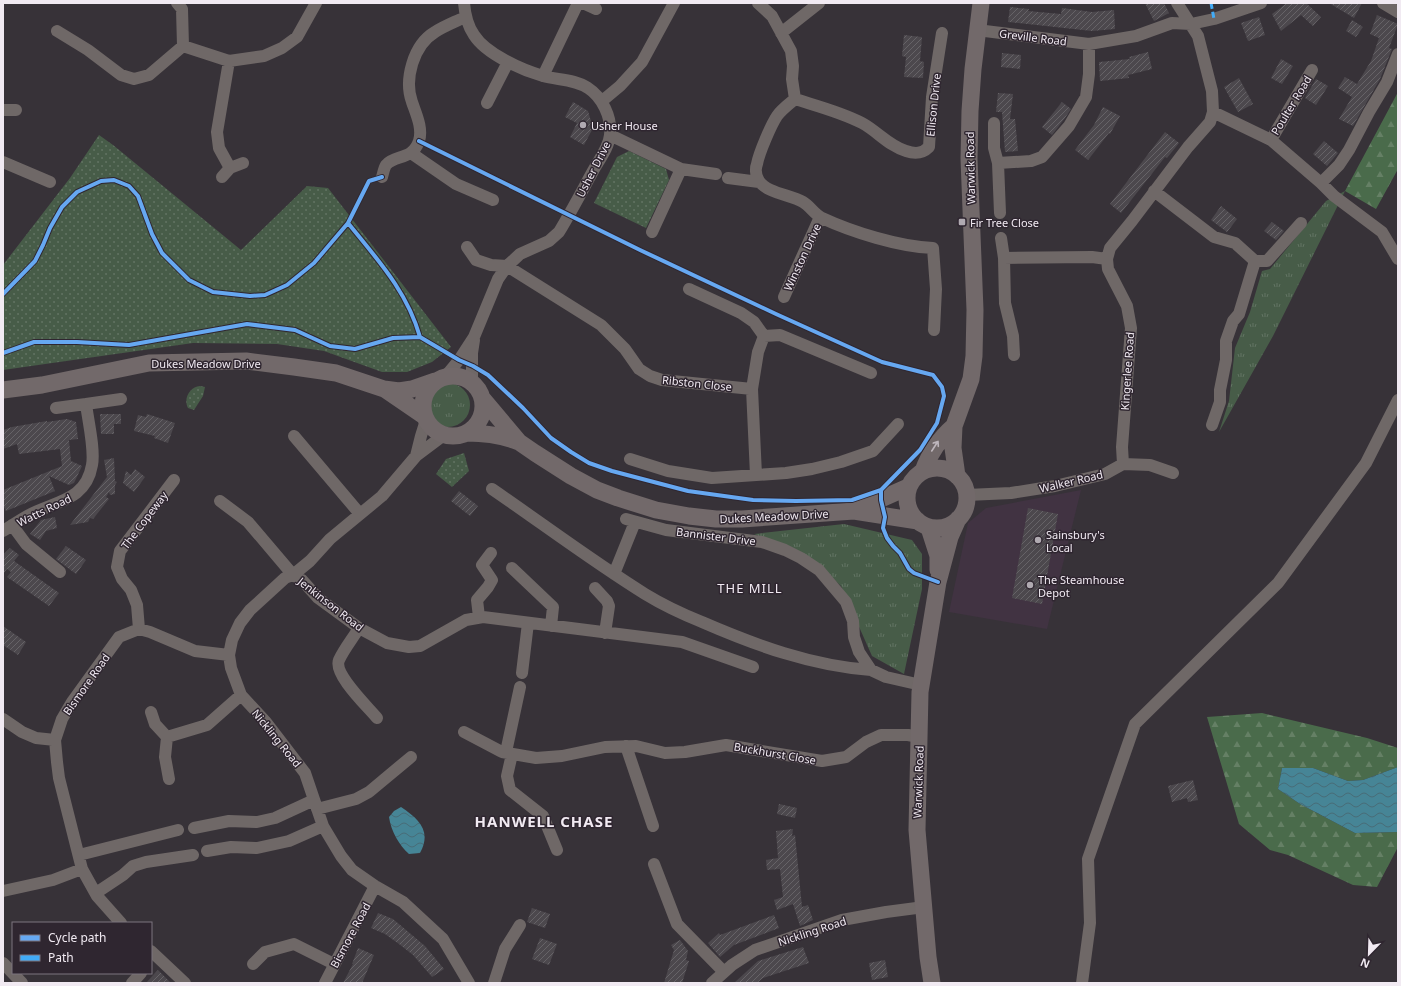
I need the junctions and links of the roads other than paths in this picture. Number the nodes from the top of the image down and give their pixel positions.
1 (177, 3) edge
2 (316, 3) edge
3 (464, 3) edge
4 (578, 3) edge
5 (583, 3) edge
6 (674, 3) edge
7 (758, 3) edge
8 (819, 3) edge
9 (981, 3) edge
10 (1178, 3) edge
11 (1261, 3) edge
12 (1383, 3) edge
13 (596, 9) dead end
14 (1398, 12) edge
15 (465, 17) junction
16 (1191, 24) junction
17 (977, 30) junction
18 (57, 31) dead end
19 (782, 33) junction
20 (942, 33) dead end
21 (1089, 44) junction
22 (183, 46) junction
23 (1398, 54) edge
24 (229, 61) junction
25 (508, 62) junction
26 (1312, 70) dead end
27 (543, 76) junction
28 (794, 99) junction
29 (602, 101) junction
30 (487, 103) dead end
31 (3, 110) edge
32 (16, 110) dead end
33 (1213, 112) junction
34 (994, 123) dead end
35 (610, 135) junction
36 (1271, 140) junction
37 (411, 153) junction
38 (3, 162) edge
39 (243, 163) dead end
40 (998, 163) junction
41 (681, 169) junction
42 (716, 174) dead end
43 (382, 177) dead end
44 (728, 178) dead end
45 (50, 182) dead end
46 (760, 182) junction
47 (1321, 183) junction
48 (1154, 191) junction
49 (493, 200) dead end
50 (1000, 213) dead end
51 (820, 217) junction
52 (1301, 223) dead end
53 (652, 232) dead end
54 (1001, 238) dead end
55 (467, 246) dead end
56 (1004, 258) junction
57 (1107, 259) junction
58 (1398, 259) edge
59 (1256, 262) junction
60 (507, 266) junction
61 (690, 289) dead end
62 (784, 297) dead end
63 (934, 330) dead end
64 (764, 336) junction
65 (474, 337) junction
66 (1014, 355) dead end
67 (871, 373) dead end
68 (440, 379) junction
69 (472, 382) junction
70 (384, 389) junction
71 (752, 389) junction
72 (3, 390) edge
73 (482, 398) junction
74 (121, 399) dead end
75 (1398, 400) edge
76 (86, 404) junction
77 (56, 408) dead end
78 (425, 418) junction
79 (898, 424) dead end
80 (1212, 425) dead end
81 (954, 426) junction
82 (467, 433) junction
83 (444, 435) junction
84 (294, 436) dead end
85 (519, 442) junction
86 (416, 456) junction
87 (630, 459) dead end
88 (1123, 464) junction
89 (923, 471) junction
90 (1173, 473) dead end
91 (756, 475) junction
92 (958, 476) junction
93 (174, 480) dead end
94 (908, 487) junction
95 (492, 489) dead end
96 (967, 495) junction
97 (220, 501) dead end
98 (854, 511) junction
99 (360, 514) junction
100 (958, 519) junction
101 (924, 524) junction
102 (8, 528) edge
103 (491, 553) dead end
104 (512, 568) dead end
105 (60, 572) dead end
106 (614, 574) junction
107 (293, 575) junction
108 (938, 582) junction
109 (595, 588) dead end
110 (479, 618) junction
111 (528, 623) junction
112 (551, 626) junction
113 (359, 628) junction
114 (139, 629) junction
115 (605, 632) junction
116 (228, 655) junction
117 (753, 666) dead end
118 (871, 670) junction
119 (522, 673) dead end
120 (921, 685) junction
121 (520, 687) dead end
122 (241, 695) junction
123 (151, 712) dead end
124 (377, 718) dead end
125 (3, 719) edge
126 (464, 732) dead end
127 (166, 737) junction
128 (919, 737) junction
129 (55, 740) junction
130 (626, 746) junction
131 (509, 753) junction
132 (411, 757) dead end
133 (168, 779) dead end
134 (315, 804) junction
135 (323, 826) junction
136 (653, 826) dead end
137 (194, 828) dead end
138 (178, 830) dead end
139 (557, 850) dead end
140 (208, 852) dead end
141 (79, 855) junction
142 (193, 855) dead end
143 (654, 864) dead end
144 (82, 869) junction
145 (375, 886) junction
146 (3, 891) edge
147 (96, 893) junction
148 (924, 907) junction
149 (120, 922) edge
150 (520, 925) dead end
151 (153, 956) edge
152 (3, 963) edge
153 (253, 964) dead end
154 (334, 964) junction
155 (12, 972) edge
156 (724, 972) junction
157 (13, 974) edge
158 (140, 974) edge
159 (22, 983) edge
160 (132, 983) edge
161 (185, 983) edge
162 (325, 983) edge
163 (469, 983) edge
164 (494, 983) edge
165 (712, 983) edge
166 (932, 983) edge
167 (1082, 983) edge

1 - 22 street
2 - 24 street
3 - 15 street, Usher Drive
4 - 27 street
5 - 13 street
6 - 29 street
7 - 19 street
8 - 19 street
9 - 17 street, Warwick Road
10 - 16 street
11 - 16 street, Greville Road
12 - 14 street
15 - 25 street, Usher Drive
15 - 37 street
16 - 21 street, Greville Road
16 - 33 street
17 - 21 street, Greville Road
17 - 81 street, Warwick Road
18 - 22 street
19 - 28 street
20 - 28 street, Ellison Drive
21 - 40 street
22 - 24 street
23 - 47 street
24 - 39 street
25 - 27 street, Usher Drive
25 - 30 street
26 - 36 street, Poulter Road
27 - 29 street, Usher Drive
28 - 46 street
29 - 35 street, Usher Drive
31 - 32 street
33 - 36 street, Poulter Road
33 - 48 street
34 - 40 street
35 - 41 street
35 - 60 street, Usher Drive
36 - 47 street, Poulter Road
37 - 43 street
37 - 49 street
38 - 45 street
40 - 50 street
41 - 42 street
41 - 53 street
44 - 46 street
46 - 51 street, Winston Drive
47 - 58 street, Poulter Road
48 - 57 street
48 - 59 street
51 - 62 street, Winston Drive
51 - 63 street, Winston Drive
52 - 59 street
54 - 56 street
55 - 60 street
56 - 57 street
56 - 66 street
57 - 88 street, Kingerlee Road
59 - 80 street
60 - 65 street, Usher Drive
60 - 71 street, Ribston Close
61 - 64 street
64 - 67 street
64 - 71 street
65 - 68 street, Usher Drive
65 - 69 street, Usher Drive
68 - 69 street
68 - 70 street, Dukes Meadow Drive
68 - 78 street
69 - 73 street
70 - 72 street, Dukes Meadow Drive
70 - 78 street, Dukes Meadow Drive
71 - 91 street
73 - 82 street
73 - 85 street, Dukes Meadow Drive
74 - 76 street
75 - 167 street
76 - 77 street
76 - 102 street, Watts Road
78 - 83 street
78 - 86 street
79 - 91 street
89 -> 81 street, Warwick Road
81 - 92 street, Warwick Road
82 - 83 street
82 - 85 street, Dukes Meadow Drive
83 - 86 street
84 - 99 street
85 - 98 street, Dukes Meadow Drive
86 - 99 street
87 - 91 street
88 - 90 street
88 - 96 street, Walker Road
89 - 92 street
89 - 94 street
92 - 96 street
93 - 114 street, The Copeway
94 - 98 street, Dukes Meadow Drive
94 - 101 street
95 - 106 street
96 - 100 street
97 - 107 street
98 - 101 street, Dukes Meadow Drive
99 - 107 street
100 - 101 street
100 - 108 street, Warwick Road
101 - 108 street, Warwick Road
102 - 105 street, Watts Road
103 - 110 street
104 - 112 street
106 - 118 street
106 - 118 street, Bannister Drive
107 - 113 street, Jenkinson Road
107 - 116 street
108 - 120 street, Warwick Road
109 - 115 street
110 - 111 street, Jenkinson Road
110 - 113 street, Jenkinson Road
111 - 112 street, Jenkinson Road
111 - 119 street
112 - 115 street, Jenkinson Road
113 - 124 street
114 - 116 street
114 - 129 street, Bismore Road
115 - 117 street, Jenkinson Road
116 - 122 street, Nickling Road
118 - 120 street
120 - 128 street, Warwick Road
121 - 131 street
122 - 127 street
122 - 134 street, Nickling Road
123 - 127 street
125 - 129 street
126 - 131 street, Buckhurst Close
127 - 133 street
128 - 130 street, Buckhurst Close
128 - 148 street, Warwick Road
129 - 141 street, Bismore Road
130 - 131 street, Buckhurst Close
130 - 136 street
131 - 139 street
132 - 134 street
134 - 135 street, Nickling Road
134 - 137 street
135 - 140 street
135 - 145 street, Nickling Road
138 - 141 street
141 - 144 street, Bismore Road
142 - 147 street
143 - 156 street
144 - 146 street
144 - 147 street, Bismore Road
145 - 154 street, Bismore Road
145 - 163 street, Nickling Road
147 - 149 street, Bismore Road
148 - 156 street, Nickling Road
148 - 166 street, Warwick Road
150 - 164 street
151 - 161 street
152 - 155 street
153 - 154 street
154 - 162 street, Bismore Road
156 - 165 street, Nickling Road
157 - 159 street
158 - 160 street

